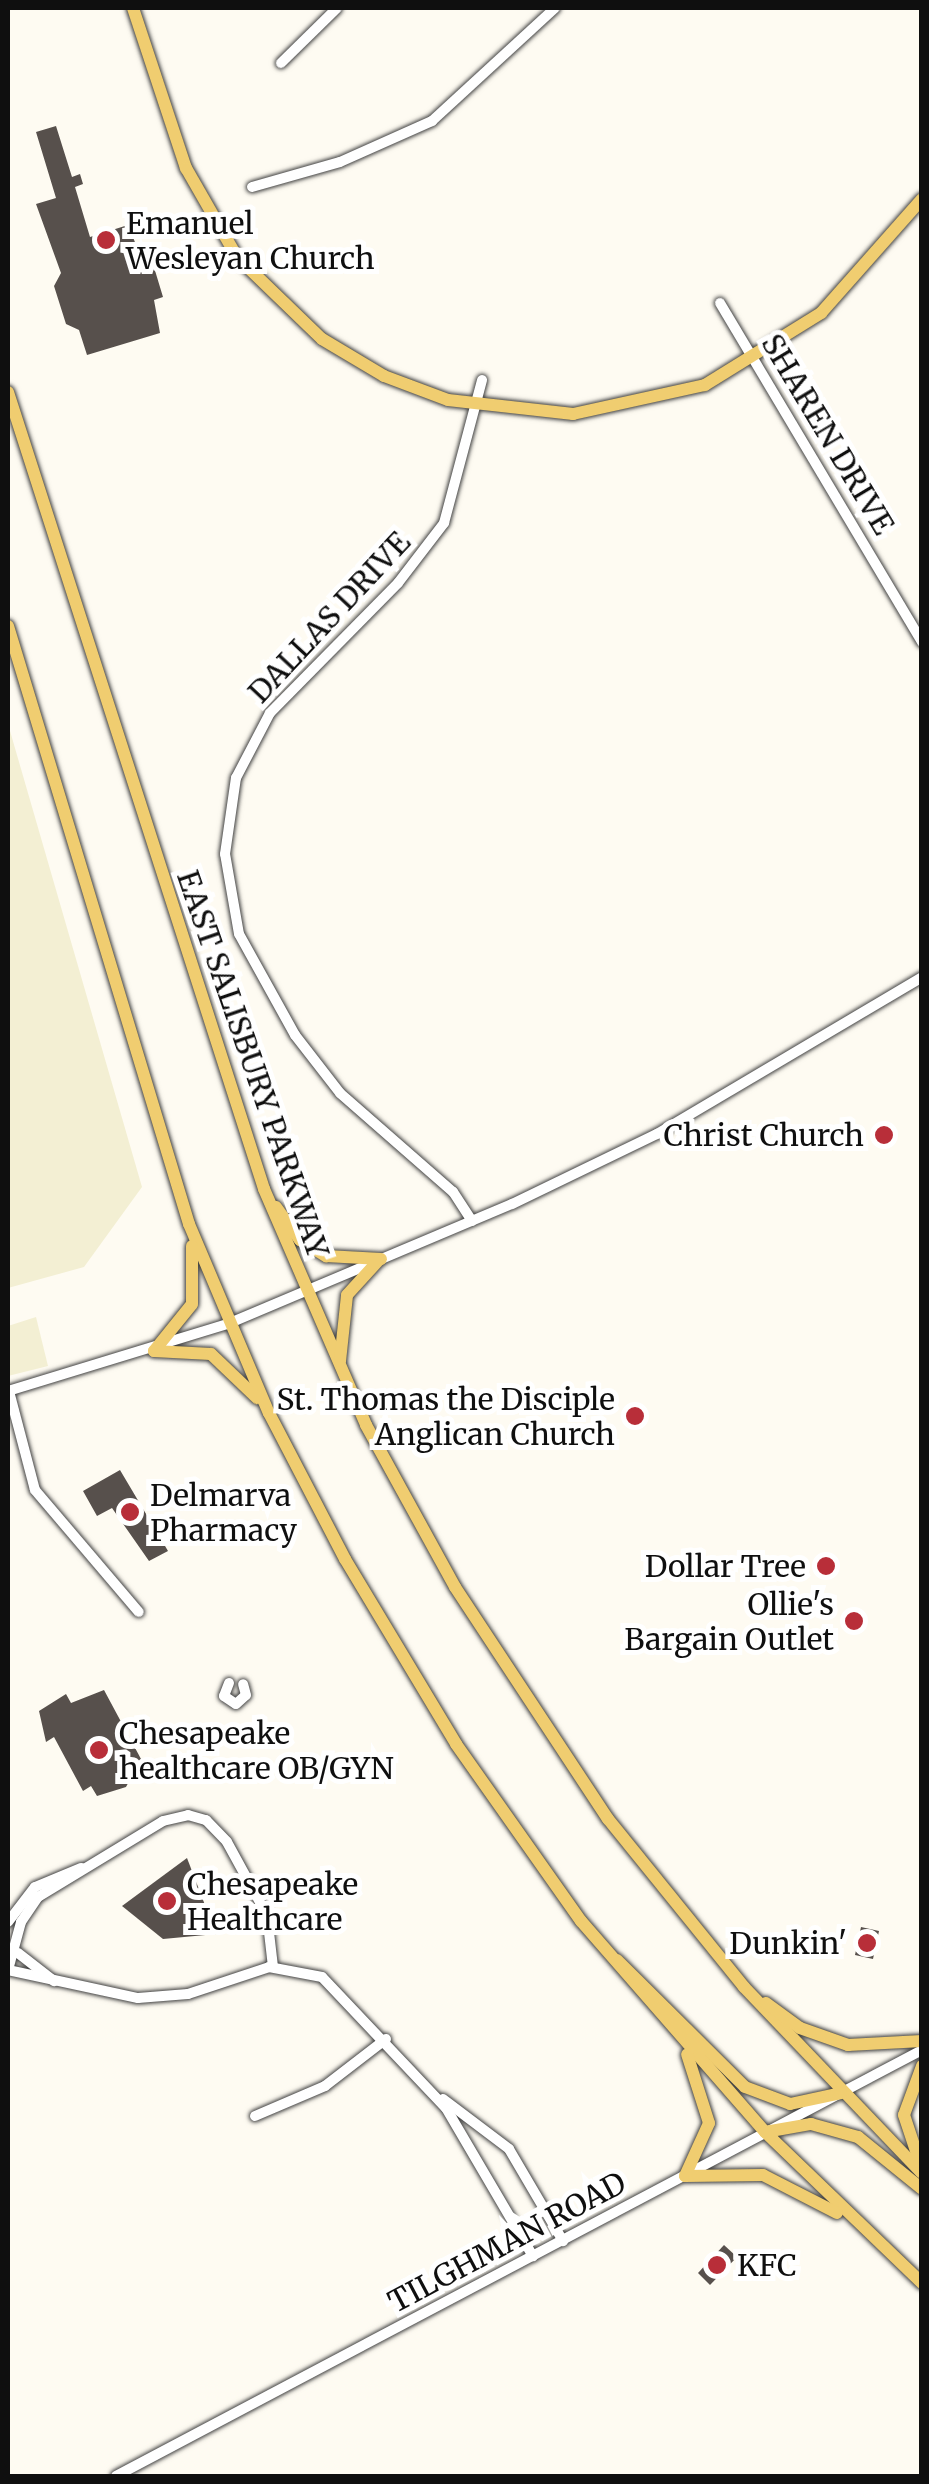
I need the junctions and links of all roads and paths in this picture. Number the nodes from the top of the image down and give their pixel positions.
1 (132, 8) edge
2 (337, 8) edge
3 (556, 8) edge
4 (281, 63) dead end
5 (252, 187) dead end
6 (922, 199) edge
7 (720, 304) dead end
8 (756, 360) junction
9 (482, 380) dead end
10 (8, 392) edge
11 (478, 406) junction
12 (8, 626) edge
13 (922, 642) edge
14 (922, 977) edge
15 (264, 1190) junction
16 (472, 1220) junction
17 (189, 1224) junction
18 (381, 1258) junction
19 (306, 1293) junction
20 (230, 1323) junction
21 (154, 1351) junction
22 (342, 1374) junction
23 (8, 1391) edge
24 (269, 1412) junction
25 (139, 1612) dead end
26 (228, 1683) dead end
27 (243, 1684) dead end
28 (81, 1868) junction
29 (8, 1922) edge
30 (8, 1934) edge
31 (17, 1949) junction
32 (610, 1956) junction
33 (273, 1967) junction
34 (8, 1970) edge
35 (60, 1984) junction
36 (744, 1987) junction
37 (673, 2030) junction
38 (386, 2038) junction
39 (922, 2041) edge
40 (922, 2050) edge
41 (922, 2066) edge
42 (429, 2089) junction
43 (841, 2093) junction
44 (256, 2116) dead end
45 (765, 2132) junction
46 (922, 2172) edge
47 (685, 2176) junction
48 (922, 2189) edge
49 (861, 2228) junction
50 (563, 2240) junction
51 (533, 2256) junction
52 (922, 2283) edge
53 (116, 2476) edge

1 - 11 main road
2 - 4 street
3 - 5 street
6 - 8 main road
7 - 8 street, SHAREN DRIVE
8 - 11 main road
8 - 13 street, SHAREN DRIVE
9 - 11 street, DALLAS DRIVE
10 - 15 main road, EAST SALISBURY PARKWAY
11 - 16 street, DALLAS DRIVE
12 - 17 main road
14 - 16 street
15 - 18 main road
15 - 19 main road, EAST SALISBURY PARKWAY
16 - 18 street
17 - 20 main road
17 - 21 main road
18 - 19 street
18 - 22 main road
19 - 20 street
19 - 22 main road, EAST SALISBURY PARKWAY
20 - 21 street
20 - 24 main road
21 - 23 street
21 - 24 main road
22 - 36 main road, EAST SALISBURY PARKWAY
23 - 25 street
24 - 32 main road
26 - 27 street
28 - 29 street
28 - 31 street
28 - 33 street
30 - 31 street
31 - 34 street
31 - 35 street
32 - 37 main road
32 - 43 main road
33 - 35 street
33 - 38 street
34 - 35 street
36 - 39 main road
36 - 43 main road, EAST SALISBURY PARKWAY
37 - 45 main road
37 - 47 main road
38 - 42 street
38 - 44 street
40 - 43 street, TILGHMAN ROAD
41 - 46 main road
42 - 50 street
42 - 51 street
43 - 45 street, TILGHMAN ROAD
43 - 46 main road, EAST SALISBURY PARKWAY
45 - 47 street, TILGHMAN ROAD
45 - 48 main road
45 - 49 main road
47 - 49 main road
47 - 50 street, TILGHMAN ROAD
49 - 52 main road
50 - 51 street, TILGHMAN ROAD
51 - 53 street, TILGHMAN ROAD

